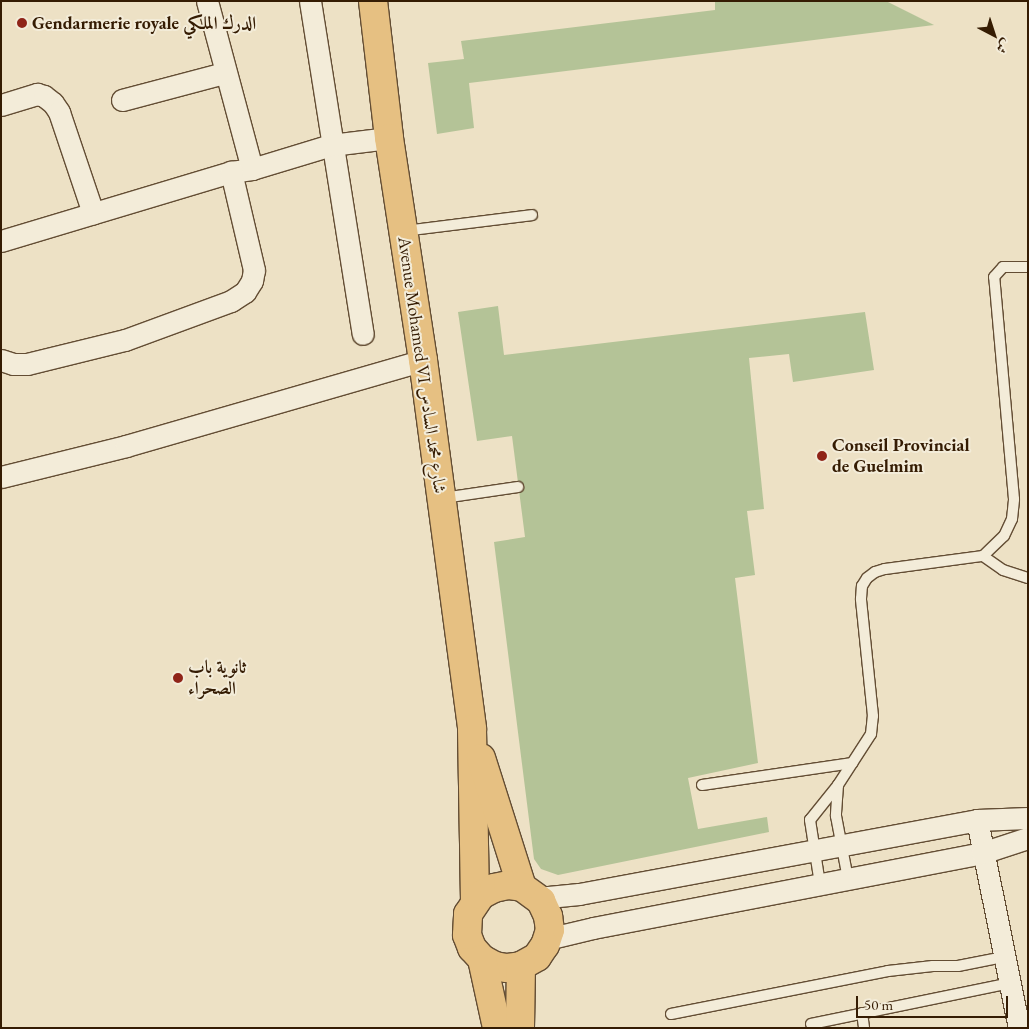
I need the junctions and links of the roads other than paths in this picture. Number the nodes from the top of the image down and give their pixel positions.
1 (207, 1) edge
2 (310, 1) edge
3 (373, 1) edge
4 (224, 73) junction
5 (122, 100) dead end
6 (1, 105) edge
7 (390, 138) junction
8 (331, 145) junction
9 (241, 170) junction
10 (93, 213) junction
11 (532, 215) dead end
12 (403, 231) junction
13 (1, 241) edge
14 (1028, 267) edge
15 (363, 334) dead end
16 (1, 360) edge
17 (423, 360) junction
18 (1, 478) edge
19 (518, 487) dead end
20 (441, 498) junction
21 (982, 556) junction
22 (1028, 578) edge
23 (472, 729) junction
24 (852, 763) junction
25 (702, 785) dead end
26 (838, 785) junction
27 (1028, 818) edge
28 (977, 820) junction
29 (1028, 838) edge
30 (842, 845) junction
31 (814, 850) junction
32 (982, 853) junction
33 (848, 879) junction
34 (820, 884) junction
35 (530, 893) junction
36 (475, 902) junction
37 (547, 939) junction
38 (1004, 956) junction
39 (482, 959) junction
40 (521, 966) junction
41 (1010, 983) junction
42 (862, 1013) junction
43 (671, 1014) dead end
44 (811, 1024) dead end
45 (497, 1028) edge
46 (520, 1028) edge
47 (864, 1028) edge
48 (1019, 1028) edge

1 - 4 street
2 - 8 street
3 - 7 main road, Avenue Mohamed VI شارع محمد السادس
4 - 5 street
4 - 9 street
6 - 10 street
7 - 8 street
7 - 12 main road, Avenue Mohamed VI شارع محمد السادس
8 - 9 street
8 - 15 street
9 - 10 street
9 - 16 street
10 - 13 street
11 - 12 lane
12 - 17 main road, Avenue Mohamed VI شارع محمد السادس
14 - 21 lane
17 - 18 street
17 - 20 main road, Avenue Mohamed VI شارع محمد السادس
19 - 20 lane
20 - 23 main road, Avenue Mohamed VI شارع محمد السادس
21 - 22 lane
21 - 24 lane
23 - 35 main road, Avenue Mohamed VI شارع محمد السادس
23 - 36 main road, Avenue Mohamed VI شارع محمد السادس
24 - 25 lane
24 - 26 lane
26 - 30 lane
26 - 31 lane
27 - 28 street
28 - 30 street
28 - 32 street
29 - 32 street
30 - 31 street
30 - 33 lane
31 - 34 lane
31 - 35 street
32 - 33 street
32 - 38 street
33 - 34 street
34 - 37 street
35 - 36 main road
35 - 37 main road, Avenue Mohamed VI شارع محمد السادس
36 - 39 main road, Avenue Mohamed VI شارع محمد السادس
37 - 40 main road
38 - 41 street
38 - 43 lane
39 - 40 main road
39 - 45 main road, Avenue Mohamed VI شارع محمد السادس
40 - 46 main road
41 - 42 lane
41 - 48 street
42 - 44 lane
42 - 47 lane

